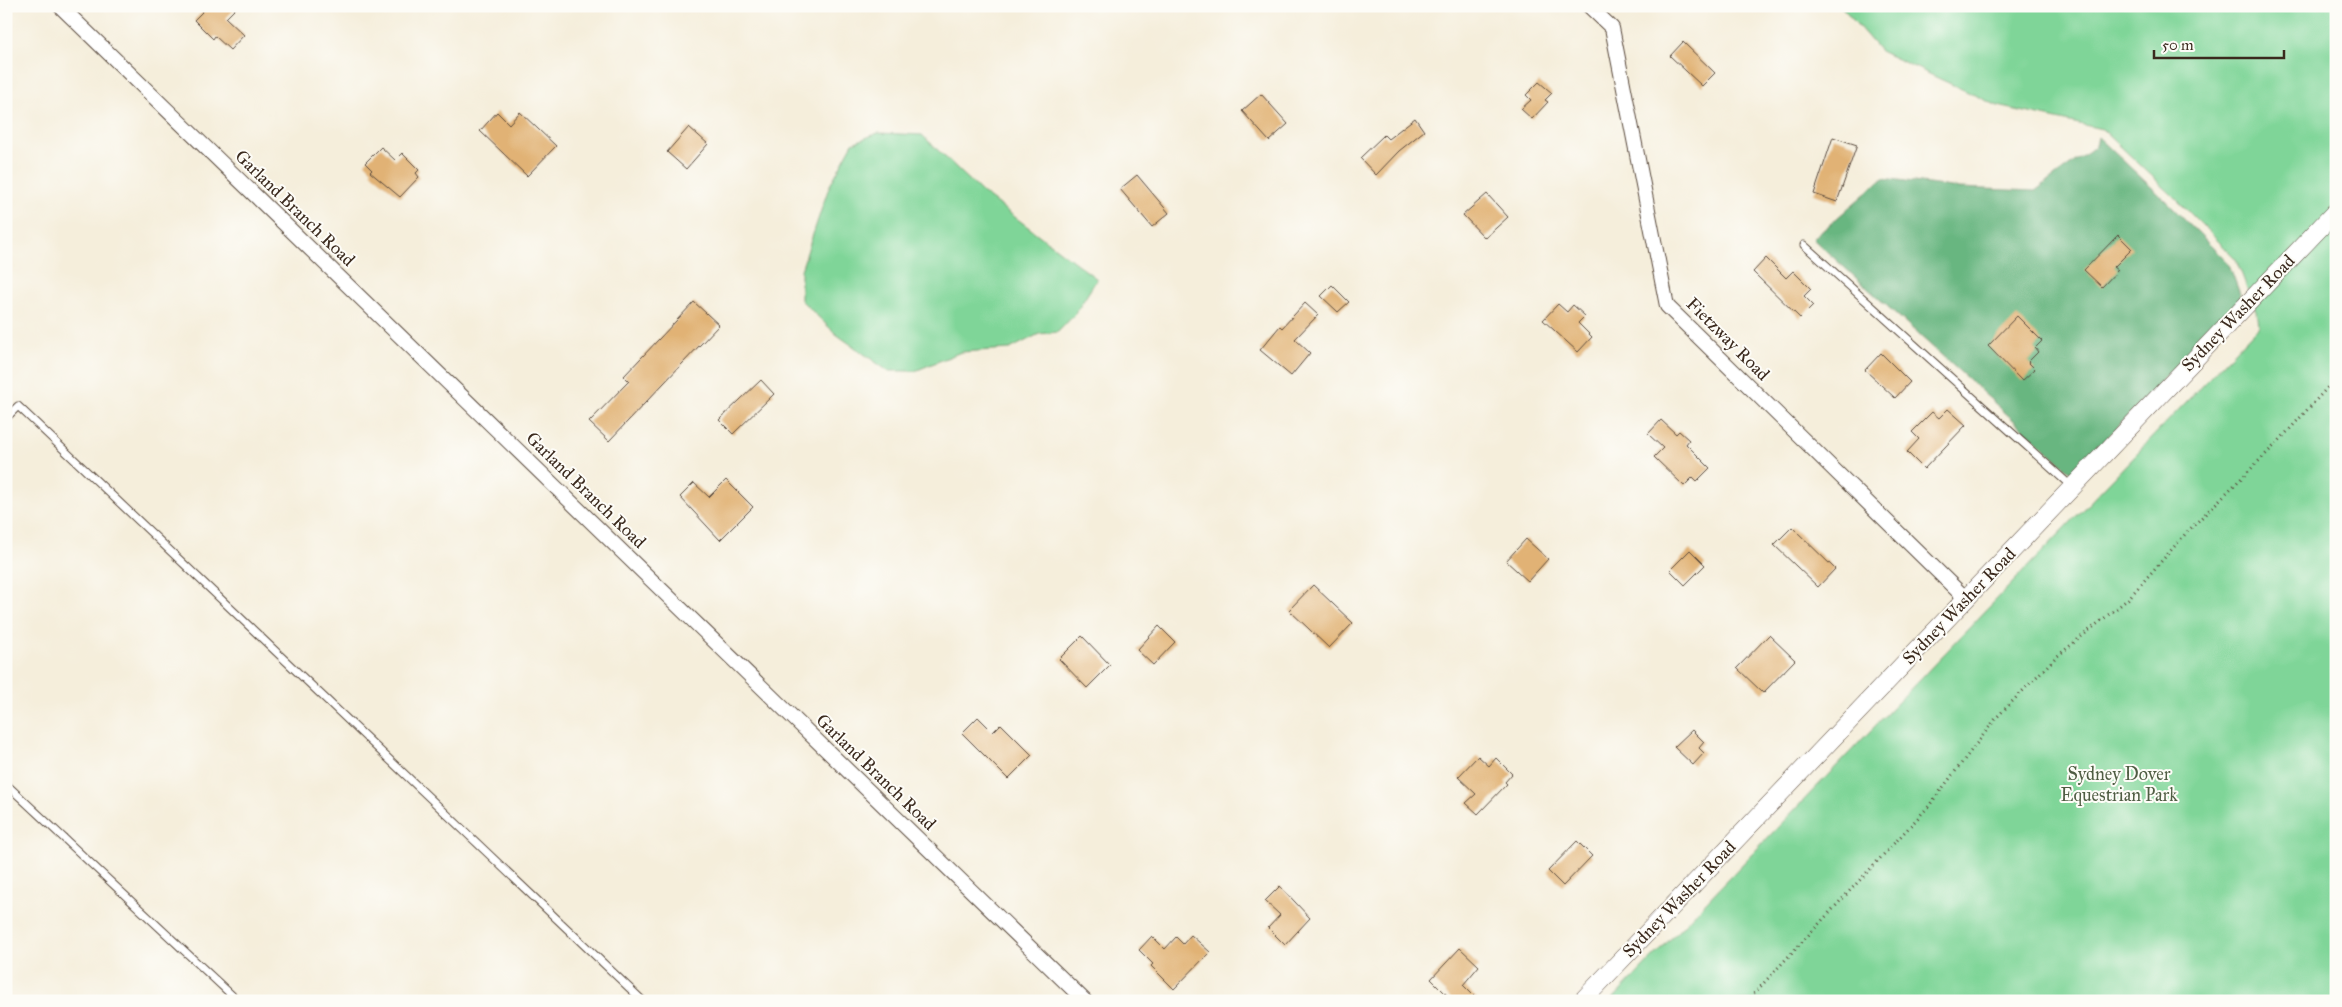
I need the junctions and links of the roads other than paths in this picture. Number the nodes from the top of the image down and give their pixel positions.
1 (60, 6) edge
2 (1589, 6) edge
3 (2336, 211) edge
4 (1804, 245) dead end
5 (6, 418) edge
6 (2072, 487) junction
7 (1966, 599) junction
8 (6, 784) edge
9 (238, 1001) edge
10 (643, 1001) edge
11 (1086, 1001) edge
12 (1582, 1001) edge

1 - 11 street, Garland Branch Road
2 - 7 street, Fietzway Road
3 - 6 street, Sydney Washer Road
4 - 6 lane
5 - 10 lane
6 - 7 street, Sydney Washer Road
7 - 12 street, Sydney Washer Road
8 - 9 lane

